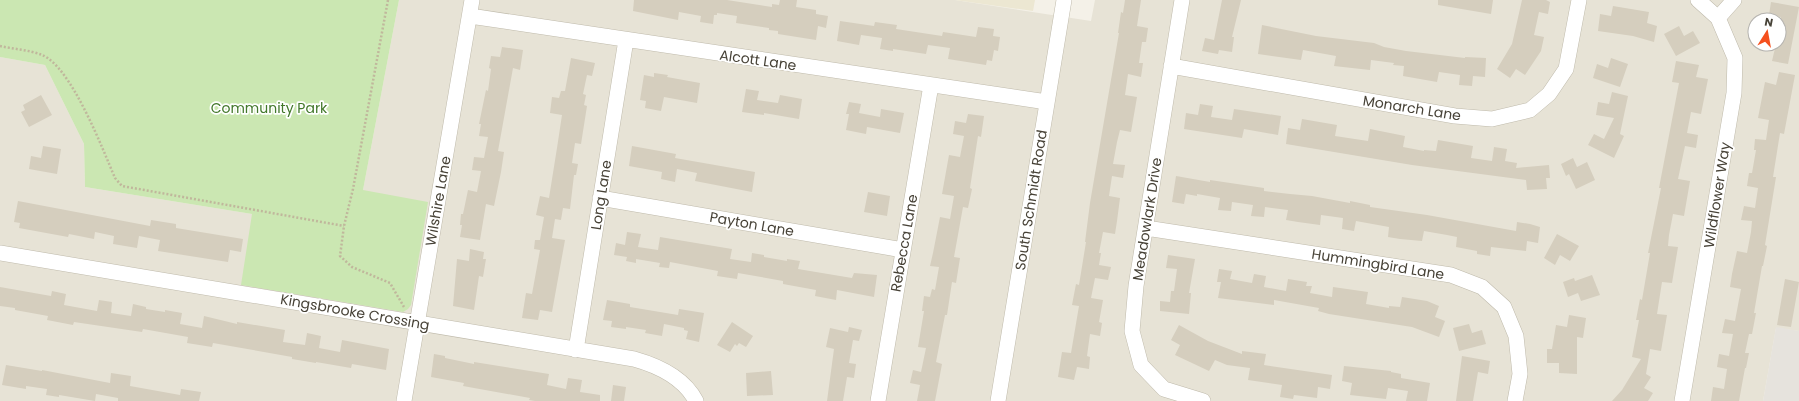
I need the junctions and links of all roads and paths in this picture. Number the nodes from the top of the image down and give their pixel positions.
1 (388, 0) edge
2 (472, 0) edge
3 (1182, 0) edge
4 (1579, 0) edge
5 (1698, 0) edge
6 (1734, 0) edge
7 (1063, 1) edge
8 (470, 16) junction
9 (1718, 18) junction
10 (626, 40) junction
11 (0, 46) edge
12 (1171, 66) junction
13 (931, 85) junction
14 (1046, 102) junction
15 (600, 198) junction
16 (344, 226) junction
17 (1146, 228) junction
18 (903, 250) junction
19 (0, 253) edge
20 (418, 323) junction
21 (576, 350) junction
22 (404, 401) edge
23 (696, 401) edge
24 (878, 401) edge
25 (998, 401) edge
26 (1203, 401) edge
27 (1515, 401) edge
28 (1682, 401) edge

1 - 16 path
2 - 8 street, Wilshire Lane
3 - 12 street, Meadowlark Drive
4 - 12 street, Monarch Lane
5 - 9 street, Wildflower Way
6 - 9 street
7 - 14 street, South Schmidt Road
8 - 10 street, Alcott Lane
8 - 20 street, Wilshire Lane
9 - 28 street, Wildflower Way
10 - 13 street, Alcott Lane
10 - 15 street, Long Lane
11 - 16 path
12 - 17 street, Meadowlark Drive
13 - 14 street, Alcott Lane
13 - 18 street, Rebecca Lane
14 - 25 street, South Schmidt Road
15 - 18 street, Payton Lane
15 - 21 street, Long Lane
16 - 20 path
17 - 26 street, Meadowlark Drive
17 - 27 street, Hummingbird Lane
18 - 24 street, Rebecca Lane
19 - 20 street, Kingsbrooke Crossing
20 - 21 street, Kingsbrooke Crossing
20 - 22 street, Wilshire Lane
21 - 23 street, Kingsbrooke Crossing

